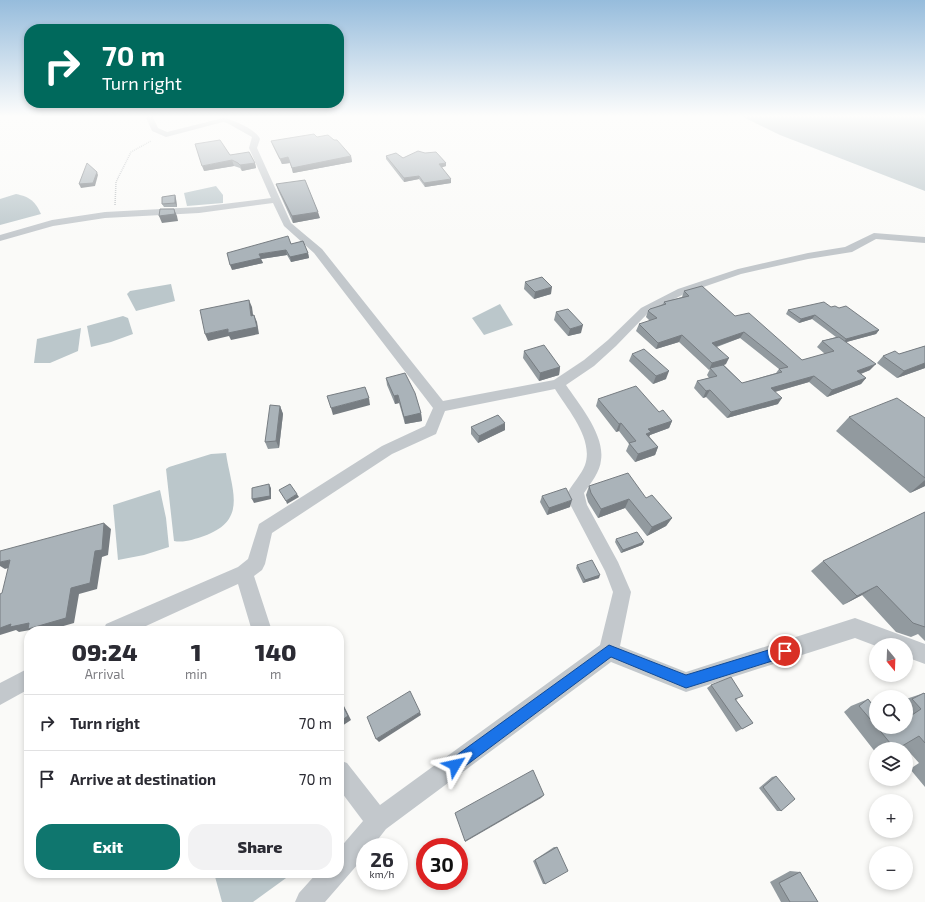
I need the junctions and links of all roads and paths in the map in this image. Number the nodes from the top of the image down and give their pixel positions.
1 (128, 157) edge
2 (257, 157) edge
3 (277, 200) junction
4 (115, 206) dead end
5 (0, 238) edge
6 (925, 240) edge
7 (558, 384) junction
8 (440, 407) junction
9 (244, 573) junction
10 (124, 626) edge
11 (260, 626) edge
12 (881, 638) edge
13 (913, 650) edge
14 (609, 651) junction
15 (925, 654) edge
16 (24, 681) edge
17 (0, 695) edge
18 (344, 777) edge
19 (378, 821) junction
20 (344, 862) edge
21 (330, 878) edge
22 (308, 902) edge

1 - 4 path
2 - 3 street
3 - 5 street
3 - 8 street
6 - 7 street
7 - 8 street
7 - 14 street
8 - 9 street
9 - 10 street
9 - 11 street
12 - 14 street
13 - 15 street
14 - 19 street
16 - 17 street
18 - 19 street
19 - 20 street
21 - 22 street

